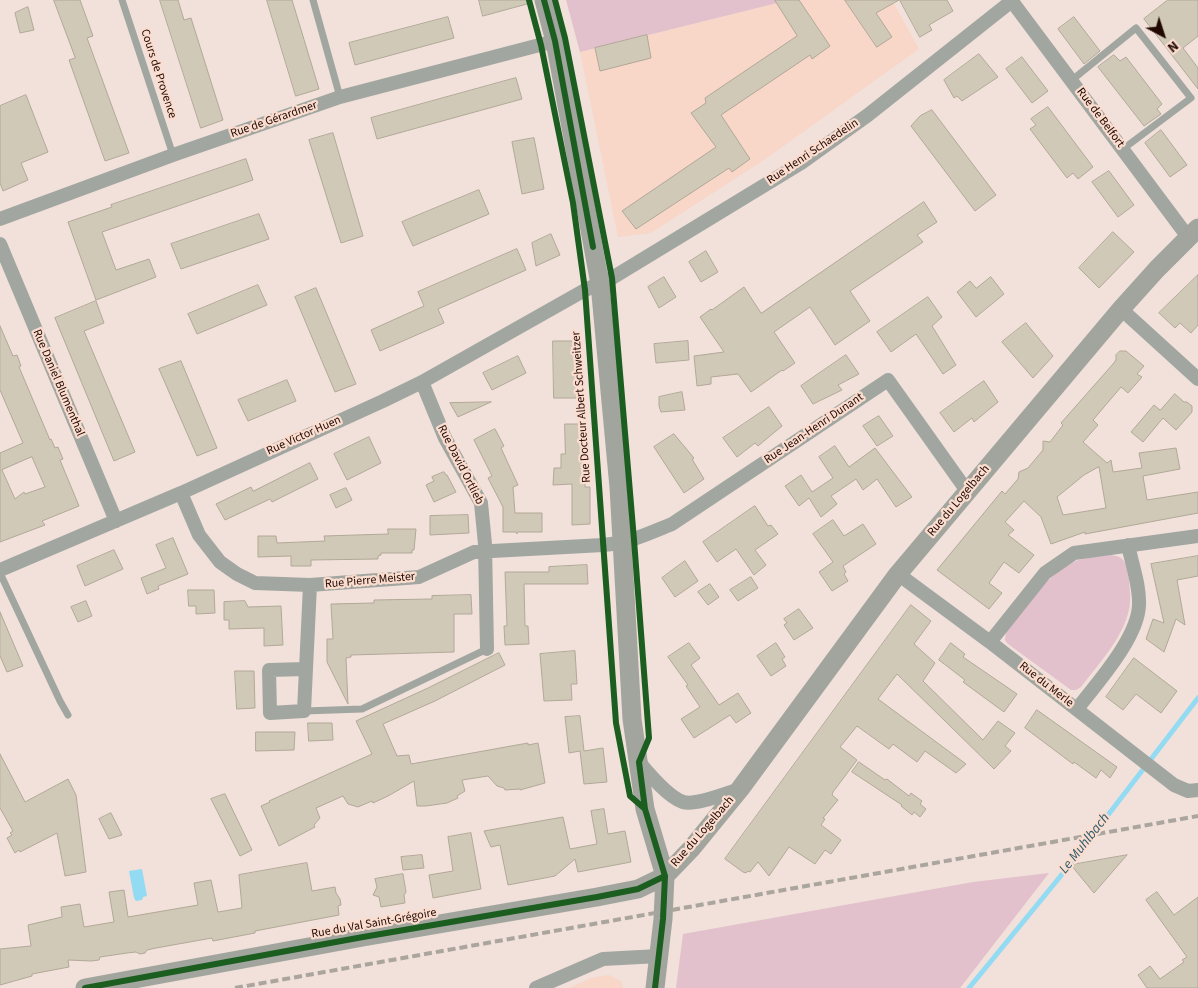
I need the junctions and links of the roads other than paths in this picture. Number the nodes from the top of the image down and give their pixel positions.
1 (122, 0) edge
2 (313, 0) edge
3 (544, 0) edge
4 (1012, 0) edge
5 (555, 41) junction
6 (1072, 80) junction
7 (340, 97) junction
8 (1123, 149) junction
9 (173, 155) junction
10 (0, 219) edge
11 (1193, 232) edge
12 (0, 244) edge
13 (600, 284) junction
14 (1121, 309) junction
15 (1198, 379) edge
16 (422, 382) junction
17 (967, 491) junction
18 (181, 493) junction
19 (116, 521) junction
20 (1198, 536) edge
21 (622, 544) junction
22 (1128, 545) junction
23 (484, 551) junction
24 (0, 571) edge
25 (898, 574) junction
26 (310, 585) junction
27 (990, 642) junction
28 (487, 649) joint
29 (306, 669) junction
30 (1077, 709) junction
31 (304, 711) junction
32 (68, 715) dead end
33 (639, 762) junction
34 (740, 789) junction
35 (1197, 790) edge
36 (665, 876) junction
37 (659, 956) junction
38 (85, 988) edge
39 (536, 988) edge
40 (655, 988) edge

1 - 9 lane, Cours de Provence
2 - 7 lane
3 - 5 street
4 - 6 street, Rue de Belfort
4 - 13 street, Rue Henri Schaedelin
5 - 7 street, Rue de Gérardmer
5 - 13 street
6 - 8 street, Rue de Belfort
6 - 8 lane
7 - 9 street, Rue de Gérardmer
8 - 11 street, Rue de Belfort
9 - 10 street, Rue de Gérardmer
11 - 14 street, Rue du Logelbach
12 - 19 street, Rue Daniel Blumenthal
13 - 16 street, Rue Victor Huen
13 - 21 street
14 - 15 street
14 - 17 street, Rue du Logelbach
16 - 18 street, Rue Victor Huen
16 - 23 street, Rue David Ortlieb
17 - 21 street, Rue Jean-Henri Dunant
17 - 25 street, Rue du Logelbach
18 - 19 street, Rue Victor Huen
18 - 26 street, Rue Pierre Meister
19 - 24 street, Rue Victor Huen
20 - 22 street
21 - 23 street, Rue Pierre Meister
21 - 33 street
22 - 27 street
22 - 30 street
23 - 26 street, Rue Pierre Meister
23 - 28 street
24 - 32 lane
25 - 27 street, Rue du Merle
25 - 34 street, Rue du Logelbach
26 - 29 street, Rue Pierre Meister
27 - 30 street, Rue du Merle
28 - 31 lane
29 - 31 street, Rue Pierre Meister
29 - 31 street
30 - 35 street, Rue du Merle
33 - 34 street, Rue du Logelbach
33 - 36 street
34 - 36 street, Rue du Logelbach
36 - 37 street
36 - 38 street, Rue du Val Saint-Grégoire
37 - 39 street
37 - 40 street

